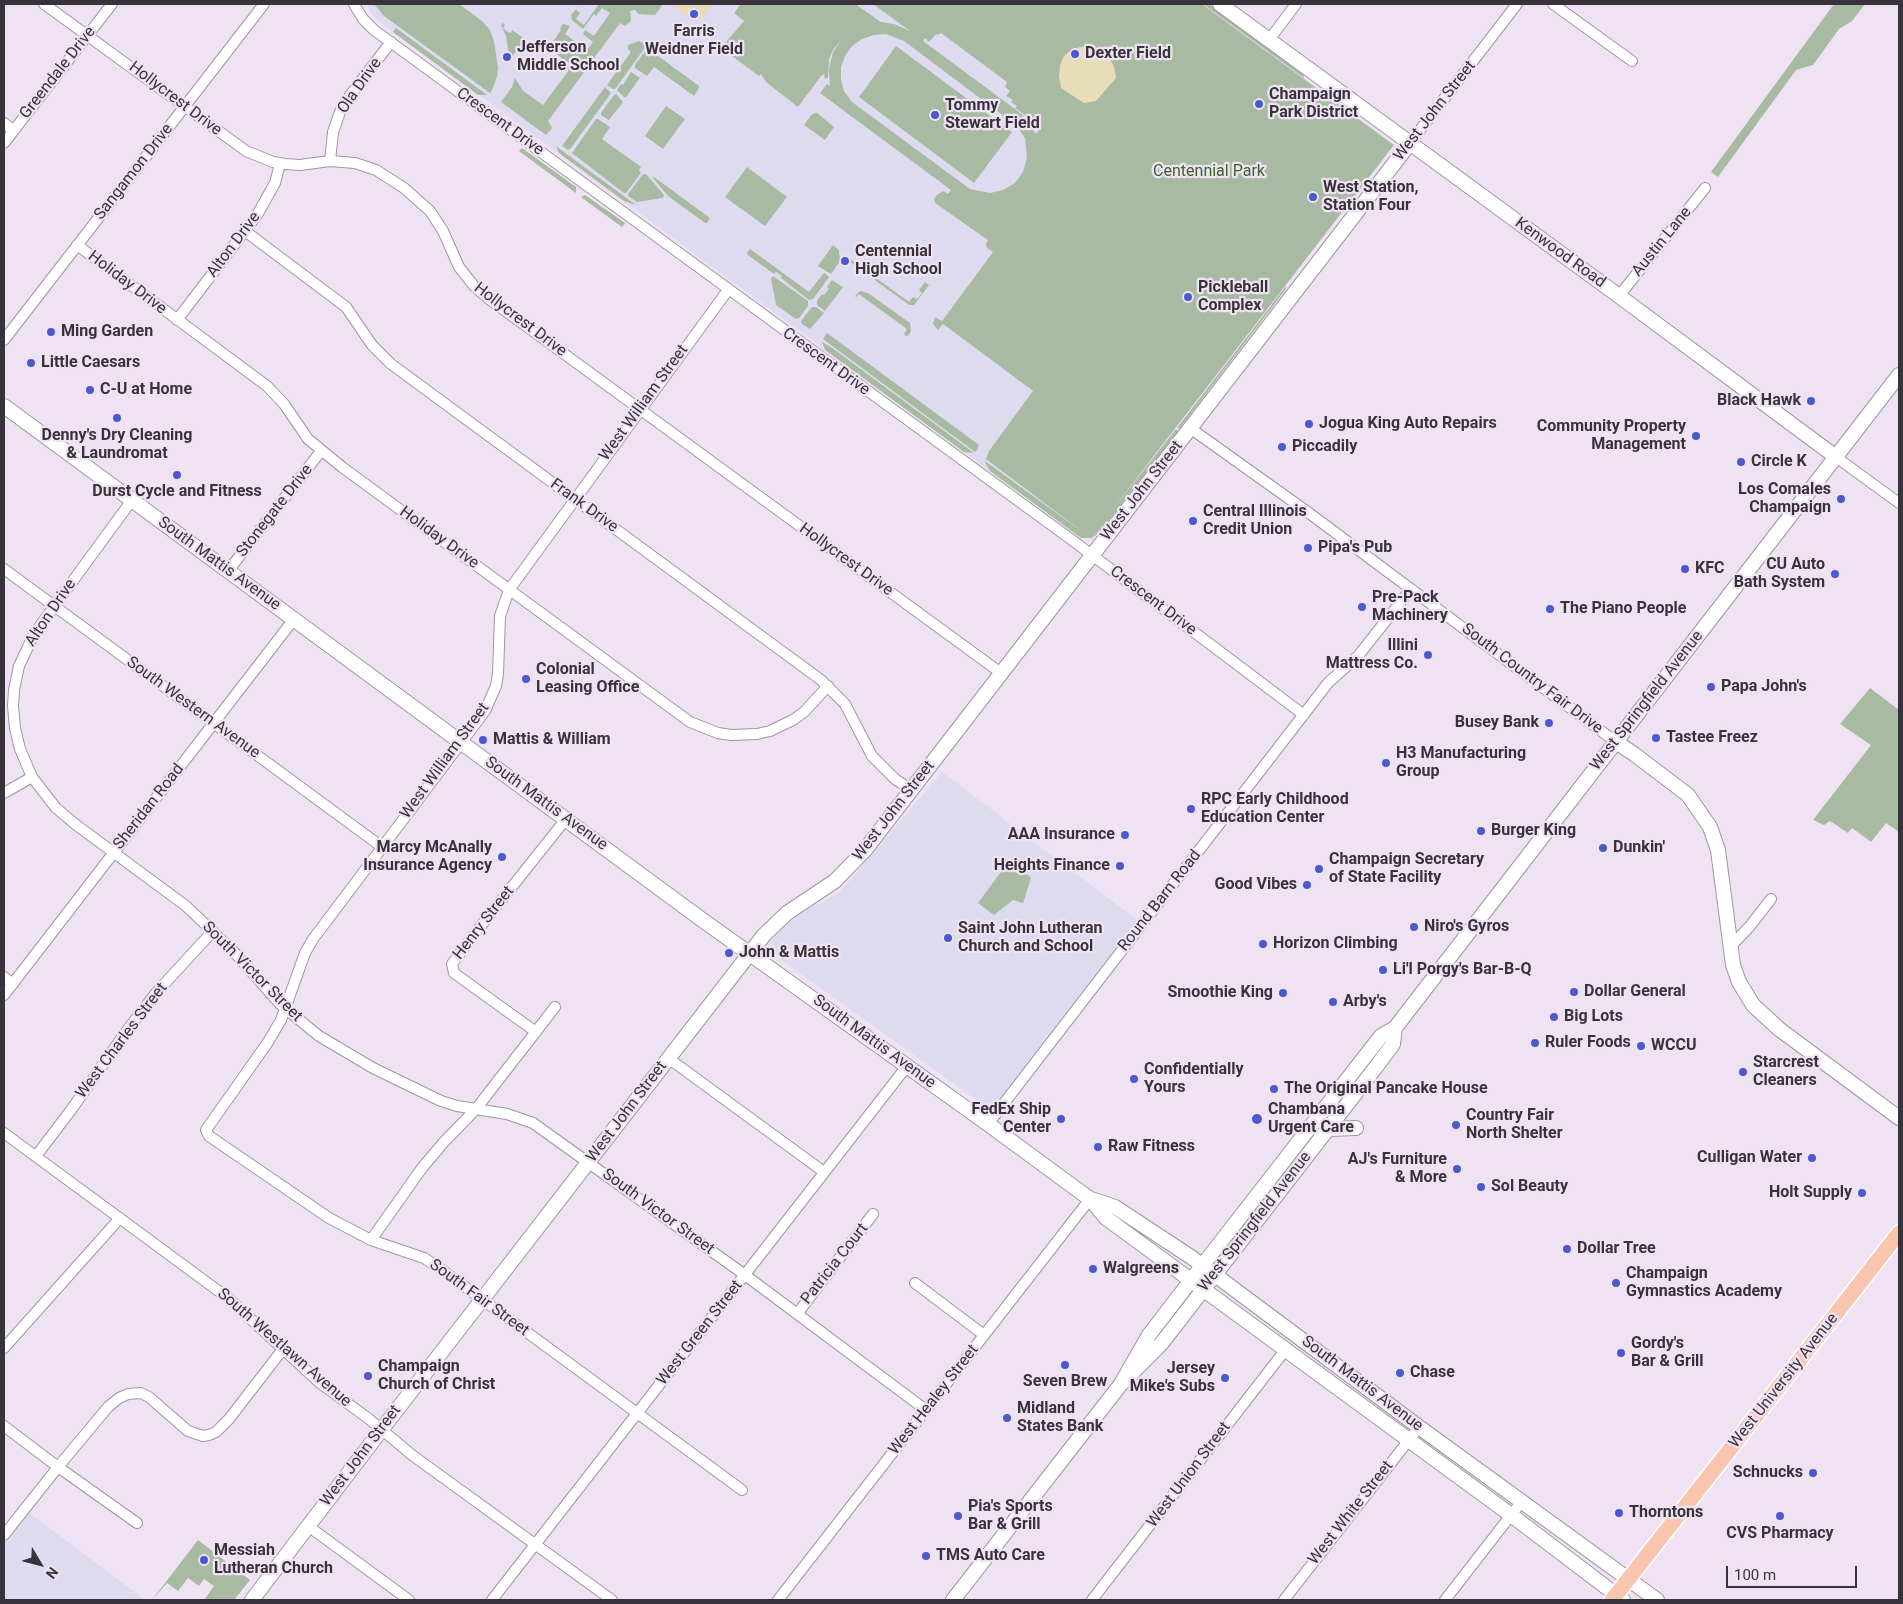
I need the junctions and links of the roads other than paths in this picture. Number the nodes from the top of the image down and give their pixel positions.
1 (44, 4) edge
2 (112, 4) edge
3 (264, 4) edge
4 (354, 4) edge
5 (1220, 4) edge
6 (1296, 4) edge
7 (1517, 4) edge
8 (1553, 4) edge
9 (88, 35) junction
10 (1269, 40) junction
11 (391, 42) junction
12 (1632, 61) dead end
13 (185, 106) junction
14 (4, 123) edge
15 (13, 130) junction
16 (4, 142) edge
17 (1410, 143) junction
18 (330, 161) junction
19 (280, 164) junction
20 (1705, 188) dead end
21 (245, 231) junction
22 (77, 245) junction
23 (728, 290) junction
24 (1619, 296) junction
25 (176, 320) junction
26 (4, 340) edge
27 (1899, 374) edge
28 (4, 406) edge
29 (640, 408) junction
30 (1190, 428) junction
31 (321, 451) junction
32 (1836, 457) junction
33 (574, 499) junction
34 (132, 500) junction
35 (1899, 503) edge
36 (1092, 556) junction
37 (4, 569) edge
38 (228, 571) junction
39 (1411, 588) junction
40 (509, 590) junction
41 (54, 606) junction
42 (294, 619) junction
43 (1001, 674) junction
44 (4, 684) edge
45 (15, 685) junction
46 (828, 686) junction
47 (1304, 715) junction
48 (214, 723) junction
49 (461, 742) junction
50 (1616, 742) junction
51 (32, 777) junction
52 (911, 790) junction
53 (4, 793) edge
54 (566, 819) junction
55 (382, 847) junction
56 (114, 853) junction
57 (1772, 899) dead end
58 (214, 931) junction
59 (1730, 947) junction
60 (749, 953) junction
61 (4, 977) edge
62 (13, 984) junction
63 (4, 996) edge
64 (555, 1007) dead end
65 (285, 1009) junction
66 (1395, 1028) junction
67 (536, 1032) junction
68 (668, 1058) junction
69 (907, 1066) junction
70 (476, 1109) junction
71 (1899, 1118) edge
72 (988, 1124) junction
73 (206, 1128) joint
74 (1356, 1128) dead end
75 (1328, 1129) junction
76 (4, 1133) edge
77 (36, 1156) junction
78 (589, 1162) junction
79 (824, 1172) junction
80 (1090, 1199) junction
81 (874, 1214) dead end
82 (120, 1218) junction
83 (1899, 1233) edge
84 (371, 1240) junction
85 (1202, 1266) junction
86 (745, 1275) junction
87 (1214, 1275) junction
88 (1190, 1280) junction
89 (915, 1283) dead end
90 (1203, 1289) junction
91 (482, 1299) junction
92 (796, 1314) junction
93 (984, 1335) junction
94 (4, 1348) edge
95 (283, 1349) junction
96 (1286, 1349) junction
97 (1121, 1384) junction
98 (926, 1410) junction
99 (637, 1414) junction
100 (4, 1426) edge
101 (1419, 1427) junction
102 (382, 1429) junction
103 (1408, 1440) junction
104 (58, 1467) junction
105 (742, 1490) dead end
106 (1522, 1501) junction
107 (1512, 1515) junction
108 (137, 1523) dead end
109 (308, 1526) junction
110 (4, 1535) edge
111 (536, 1544) junction
112 (1628, 1580) junction
113 (1617, 1598) edge
114 (252, 1600) edge
115 (409, 1600) edge
116 (492, 1600) edge
117 (612, 1600) edge
118 (778, 1600) edge
119 (953, 1600) edge
120 (1092, 1600) edge
121 (1284, 1600) edge
122 (1445, 1600) edge
123 (1657, 1600) edge

1 - 9 street, Hollycrest Drive
2 - 9 street, Greendale Drive
3 - 13 street, Sangamon Drive
4 - 11 street, Crescent Drive
5 - 10 main road, Kenwood Road
6 - 10 street
7 - 17 street, West John Street
8 - 12 street
9 - 13 street, Hollycrest Drive
9 - 15 street, Greendale Drive
10 - 17 main road, Kenwood Road
11 - 18 street, Ola Drive
11 - 23 street, Crescent Drive
13 - 19 street, Hollycrest Drive
13 - 22 street, Sangamon Drive
14 - 15 street
15 - 16 street, Greendale Drive
17 - 24 main road, Kenwood Road
17 - 30 main road, West John Street
18 - 19 street, Hollycrest Drive
18 - 29 street, Hollycrest Drive
19 - 21 street, Alton Drive
20 - 24 street, Austin Lane
21 - 25 street, Alton Drive
21 - 33 street, Frank Drive
22 - 25 street, Holiday Drive
22 - 26 street, Sangamon Drive
23 - 29 street, West William Street
23 - 36 street, Crescent Drive
24 - 32 main road, Kenwood Road
25 - 31 street, Holiday Drive
27 - 32 main road, West Springfield Avenue
28 - 34 main road, South Mattis Avenue
29 - 33 street, West William Street
29 - 43 street, Hollycrest Drive
30 - 36 main road, West John Street
30 - 39 street, South Country Fair Drive
31 - 38 street, Stonegate Drive
31 - 40 street, Holiday Drive
32 - 35 street, Kenwood Road
32 - 50 main road, West Springfield Avenue
33 - 40 street, West William Street
33 - 46 street, Frank Drive
34 - 38 main road, South Mattis Avenue
34 - 41 street, Alton Drive
36 - 43 main road, West John Street
36 - 47 street, Crescent Drive
37 - 41 street, South Western Avenue
38 - 42 main road, South Mattis Avenue
39 - 47 street, Round Barn Road
39 - 50 street, South Country Fair Drive
40 - 46 street, Holiday Drive
40 - 49 street, West William Street
41 - 45 street, Alton Drive
41 - 48 street, South Western Avenue
42 - 48 street, Sheridan Road
42 - 49 main road, South Mattis Avenue
43 - 52 main road, West John Street
44 - 45 street
45 - 51 street, Alton Drive
46 - 52 street, Frank Drive
47 - 72 street, Round Barn Road
48 - 55 street, South Western Avenue
48 - 56 street, Sheridan Road
49 - 54 main road, South Mattis Avenue
49 - 55 street, West William Street
50 - 59 main road, South Country Fair Drive
50 - 66 main road, West Springfield Avenue
51 - 53 street
51 - 56 street, Alton Drive
52 - 60 main road, West John Street
54 - 60 main road, South Mattis Avenue
54 - 67 street, Henry Street
55 - 65 street, West William Street
56 - 58 street, South Victor Street
56 - 62 street, Sheridan Road
57 - 59 street
58 - 65 street, South Victor Street
58 - 77 street, West Charles Street
59 - 71 main road, South Country Fair Drive
60 - 68 main road, West John Street
60 - 69 main road, South Mattis Avenue
61 - 62 street
62 - 63 street, Sheridan Road
64 - 67 street
65 - 70 street, South Victor Street
65 - 73 street, West William Street
66 - 75 main road, West Springfield Avenue
66 - 85 main road, West Springfield Avenue
67 - 70 street
68 - 78 main road, West John Street
68 - 79 street
69 - 72 main road, South Mattis Avenue
69 - 79 street, West Green Street
70 - 78 street, South Victor Street
70 - 84 street
72 - 80 main road, South Mattis Avenue
73 - 84 street, South Fair Street
74 - 75 main road
75 - 87 main road, West Springfield Avenue
76 - 77 street, South Westlawn Avenue
77 - 82 street, South Westlawn Avenue
78 - 86 street, South Victor Street
78 - 91 main road, West John Street
79 - 86 street, West Green Street
80 - 85 main road, South Mattis Avenue
80 - 88 main road, South Mattis Avenue
80 - 93 street, West Healey Street
81 - 92 street, Patricia Court
82 - 94 street
82 - 95 street, South Westlawn Avenue
83 - 112 main road, West University Avenue
84 - 91 street, South Fair Street
85 - 87 main road, South Mattis Avenue
85 - 88 main road, West Springfield Avenue
86 - 92 street, South Victor Street
86 - 99 street, West Green Street
87 - 90 main road, West Springfield Avenue
87 - 101 main road, South Mattis Avenue
88 - 90 main road, South Mattis Avenue
88 - 97 main road, West Springfield Avenue
89 - 93 street
90 - 96 main road, South Mattis Avenue
90 - 97 main road, West Springfield Avenue
91 - 99 street, South Fair Street
91 - 102 main road, West John Street
92 - 98 street, South Victor Street
93 - 98 street, West Healey Street
95 - 102 street, South Westlawn Avenue
95 - 104 street
96 - 103 main road, South Mattis Avenue
96 - 120 street, West Union Street
97 - 119 main road, West Springfield Avenue
98 - 118 street, West Healey Street
99 - 105 street, South Fair Street
99 - 111 street, West Green Street
100 - 104 street
101 - 103 street, West White Street
101 - 106 main road, South Mattis Avenue
102 - 109 main road, West John Street
102 - 111 street, South Westlawn Avenue
103 - 107 main road, South Mattis Avenue
103 - 121 street, West White Street
104 - 108 street
104 - 110 street
106 - 107 street
106 - 112 main road, South Mattis Avenue
107 - 113 main road, South Mattis Avenue
107 - 122 street
109 - 114 main road, West John Street
109 - 115 street
111 - 116 street, West Green Street
111 - 117 street, South Westlawn Avenue
112 - 113 main road, West University Avenue
112 - 123 main road, South Mattis Avenue

